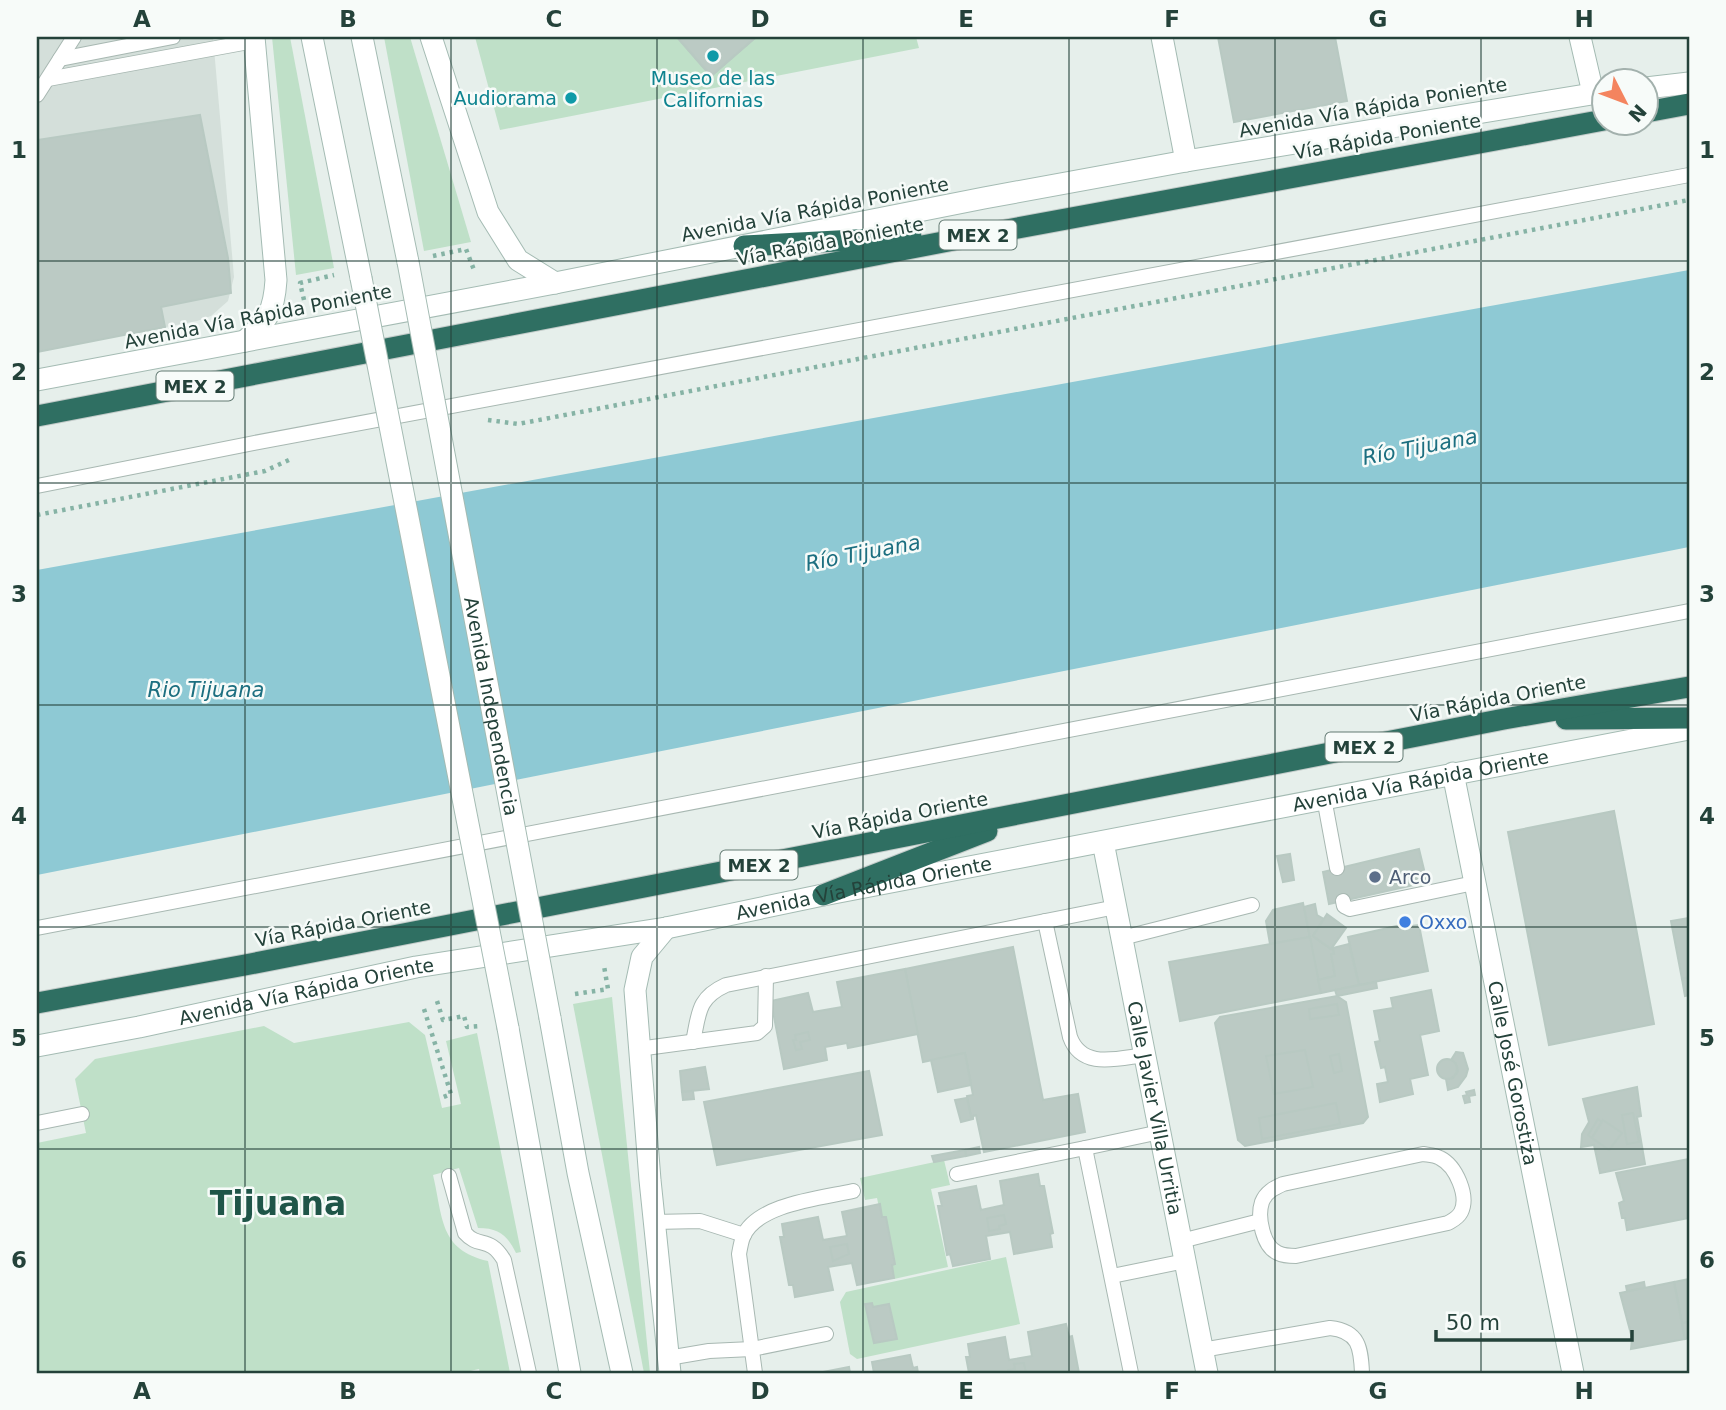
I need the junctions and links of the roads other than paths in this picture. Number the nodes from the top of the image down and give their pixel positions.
1 (74, 37) edge
2 (173, 37) edge
3 (312, 37) edge
4 (362, 37) edge
5 (431, 37) edge
6 (1162, 37) edge
7 (1580, 37) edge
8 (254, 39) edge
9 (60, 58) junction
10 (1590, 68) edge
11 (48, 79) junction
12 (1689, 83) edge
13 (1660, 86) edge
14 (1590, 94) edge
15 (37, 95) edge
16 (1689, 104) edge
17 (1660, 109) edge
18 (1590, 123) edge
19 (1185, 161) junction
20 (1689, 175) edge
21 (990, 233) junction
22 (744, 246) junction
23 (555, 283) junction
24 (244, 341) junction
25 (37, 380) edge
26 (37, 416) edge
27 (37, 486) edge
28 (1689, 611) edge
29 (1689, 687) edge
30 (1689, 718) edge
31 (1504, 719) junction
32 (1689, 730) edge
33 (1453, 773) junction
34 (1324, 798) junction
35 (1040, 811) junction
36 (1103, 842) junction
37 (1337, 868) dead end
38 (1474, 883) junction
39 (823, 895) junction
40 (1343, 901) dead end
41 (1252, 905) dead end
42 (1116, 907) junction
43 (1045, 921) junction
44 (37, 928) edge
45 (666, 928) junction
46 (1122, 938) junction
47 (766, 976) junction
48 (37, 1003) edge
49 (693, 1042) junction
50 (37, 1046) edge
51 (638, 1049) junction
52 (1145, 1055) junction
53 (82, 1114) dead end
54 (37, 1123) edge
55 (1160, 1132) junction
56 (1085, 1148) junction
57 (957, 1174) dead end
58 (449, 1176) dead end
59 (853, 1191) dead end
60 (1260, 1221) junction
61 (654, 1222) junction
62 (744, 1235) junction
63 (1183, 1251) junction
64 (1112, 1276) junction
65 (826, 1334) dead end
66 (751, 1349) junction
67 (1202, 1350) junction
68 (669, 1365) edge
69 (529, 1373) edge
70 (570, 1373) edge
71 (622, 1373) edge
72 (755, 1373) edge
73 (1131, 1373) edge
74 (1207, 1373) edge
75 (1362, 1373) edge
76 (1573, 1373) edge

1 - 9 lane
2 - 9 lane
3 - 70 main road, bridge
4 - 71 main road, Avenida Independencia, bridge
5 - 23 main road
6 - 19 main road
7 - 10 main road
8 - 11 lane
8 - 24 main road
9 - 11 lane
11 - 15 lane
12 - 13 main road
14 - 19 main road, Avenida Vía Rápida Poniente
16 - 17 highway
18 - 21 highway, Vía Rápida Poniente / MEX 2
19 - 22 main road, Avenida Vía Rápida Poniente
20 - 27 lane
21 - 22 highway
21 - 26 highway, Vía Rápida Poniente / MEX 2
22 - 23 main road, Avenida Vía Rápida Poniente
23 - 24 main road, Avenida Vía Rápida Poniente
24 - 25 main road, Avenida Vía Rápida Poniente
28 - 44 lane
29 - 31 highway, Vía Rápida Oriente / MEX 2
30 - 31 highway
31 - 35 highway, Vía Rápida Oriente / MEX 2
32 - 33 main road, Avenida Vía Rápida Oriente
33 - 34 main road, Avenida Vía Rápida Oriente
33 - 38 main road, Calle José Gorostiza
34 - 36 main road, Avenida Vía Rápida Oriente
34 - 37 lane
35 - 39 highway
35 - 48 highway, Vía Rápida Oriente / MEX 2
36 - 39 main road, Avenida Vía Rápida Oriente
36 - 42 main road, Calle Javier Villa Urritia
38 - 40 lane
38 - 76 main road, Calle José Gorostiza
39 - 45 main road, Avenida Vía Rápida Oriente
41 - 46 lane
42 - 43 lane
42 - 46 main road, Calle Javier Villa Urritia
43 - 47 lane
43 - 52 lane
45 - 50 main road, Avenida Vía Rápida Oriente
45 - 51 main road
46 - 52 main road, Calle Javier Villa Urritia
47 - 49 lane
47 - 49 lane
49 - 51 lane
51 - 61 main road
52 - 55 main road, Calle Javier Villa Urritia
53 - 54 lane
55 - 56 lane
55 - 63 main road, Calle Javier Villa Urritia
56 - 57 lane
56 - 64 lane
58 - 69 lane
59 - 62 lane
60 - 60 lane
60 - 63 lane
61 - 62 lane
61 - 68 main road
62 - 66 lane
63 - 64 lane
63 - 67 main road, Calle Javier Villa Urritia
64 - 73 lane
65 - 66 lane
66 - 68 lane
66 - 72 lane
67 - 74 main road, Calle Javier Villa Urritia
67 - 75 lane

